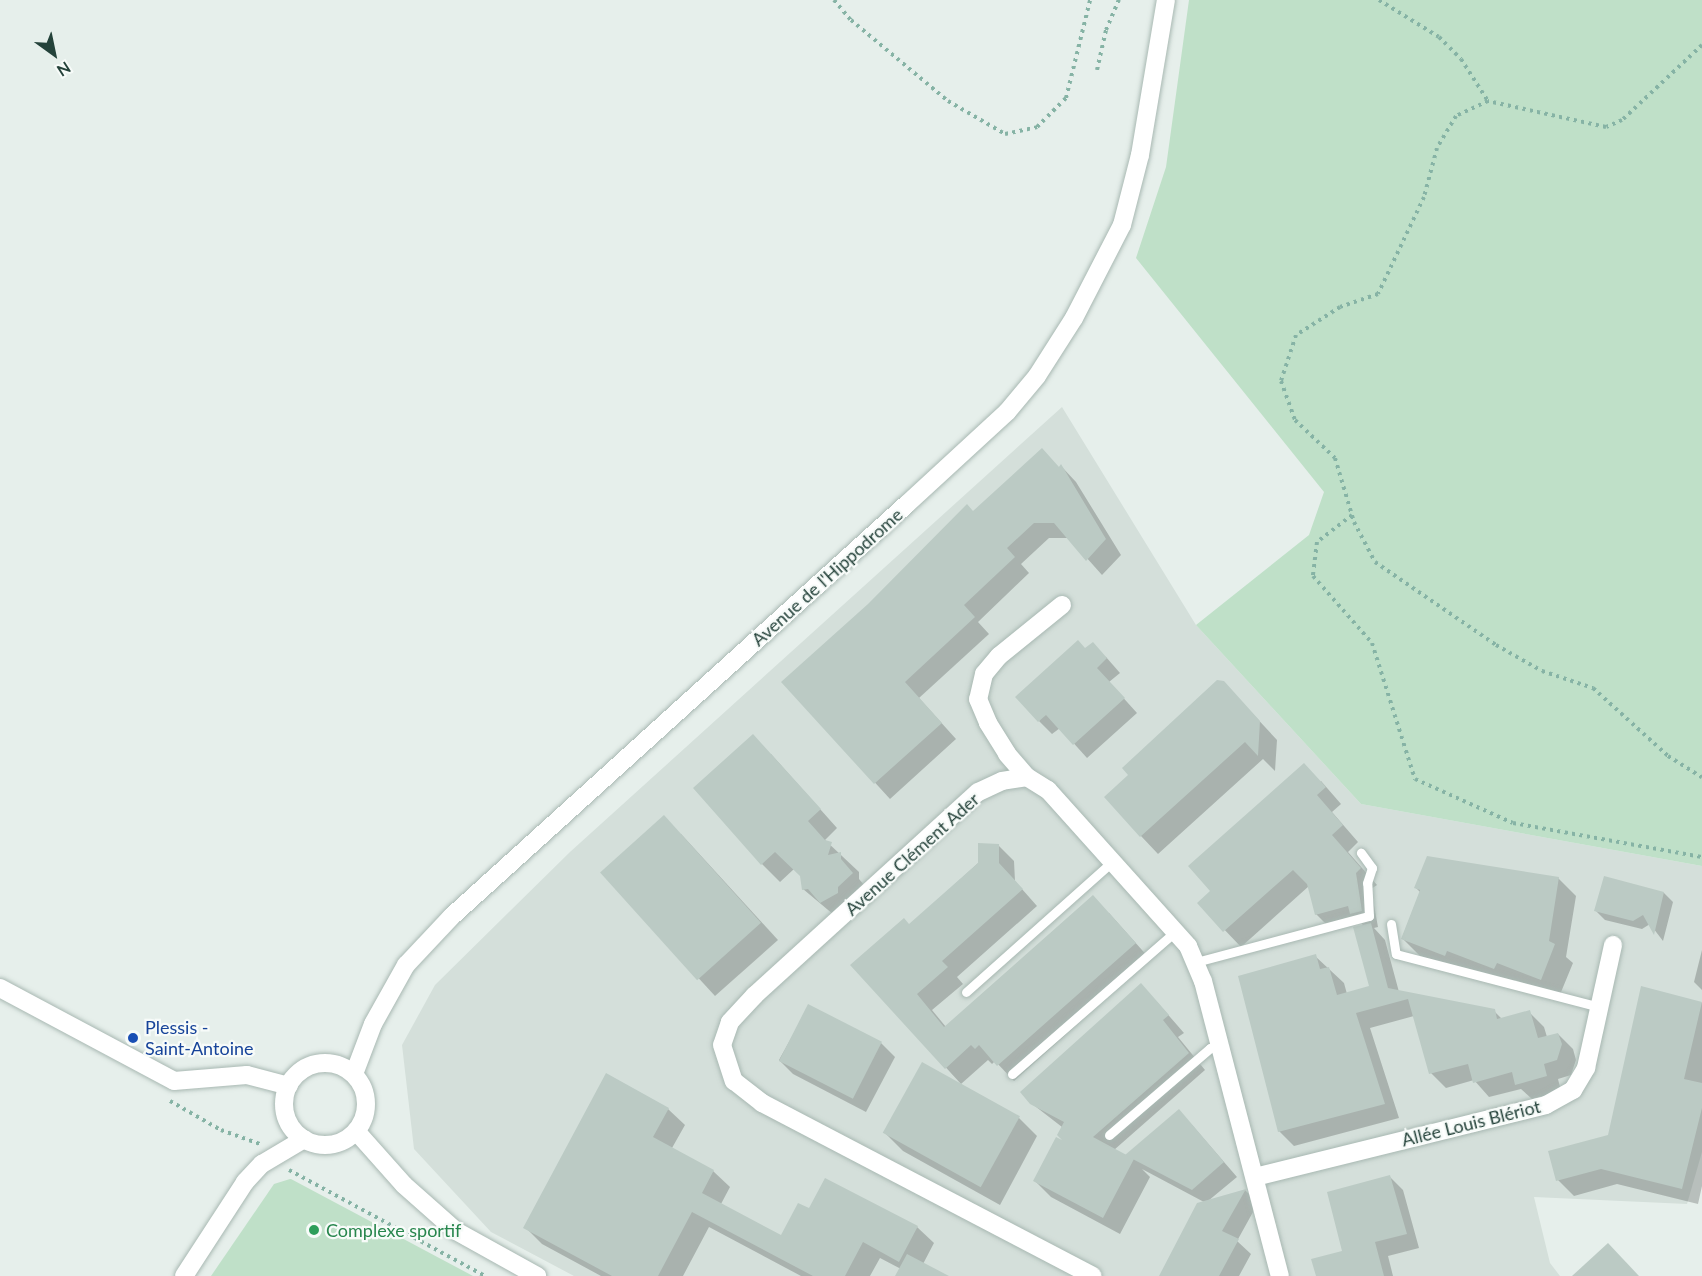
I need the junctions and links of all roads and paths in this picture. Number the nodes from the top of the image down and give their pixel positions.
1 (834, 0) edge
2 (1090, 0) edge
3 (1119, 0) edge
4 (1166, 0) edge
5 (1379, 0) edge
6 (1702, 45) edge
7 (1097, 70) dead end
8 (1488, 101) junction
9 (1352, 514) junction
10 (1062, 605) dead end
11 (1028, 777) junction
12 (1702, 777) edge
13 (1361, 853) dead end
14 (1702, 857) edge
15 (1113, 861) junction
16 (1392, 924) dead end
17 (1176, 931) junction
18 (1613, 945) dead end
19 (1196, 962) junction
20 (0, 987) edge
21 (966, 992) dead end
22 (1599, 1007) junction
23 (1220, 1044) junction
24 (354, 1074) junction
25 (1012, 1074) dead end
26 (289, 1086) junction
27 (356, 1131) junction
28 (1109, 1135) dead end
29 (304, 1139) junction
30 (288, 1169) dead end
31 (1255, 1177) junction
32 (184, 1276) edge
33 (485, 1276) edge
34 (537, 1276) edge
35 (1093, 1276) edge
36 (1280, 1276) edge

1 - 2 path
3 - 7 path
4 - 24 street, Avenue de l'Hippodrome
5 - 8 path
6 - 8 path
8 - 9 path
9 - 12 path
9 - 14 path
10 - 11 street
11 - 15 street
11 - 35 street, Avenue Clément Ader
13 - 19 lane
15 - 17 street
15 - 21 lane
16 - 22 lane
17 - 19 street
17 - 25 lane
18 - 22 street, Allée Louis Blériot
19 - 23 street
20 - 26 street
22 - 31 street, Allée Louis Blériot
23 - 28 lane
23 - 31 street
24 - 26 street
24 - 27 street
26 - 29 street
27 - 29 street
27 - 34 street
29 - 32 street
30 - 33 path
31 - 36 street

